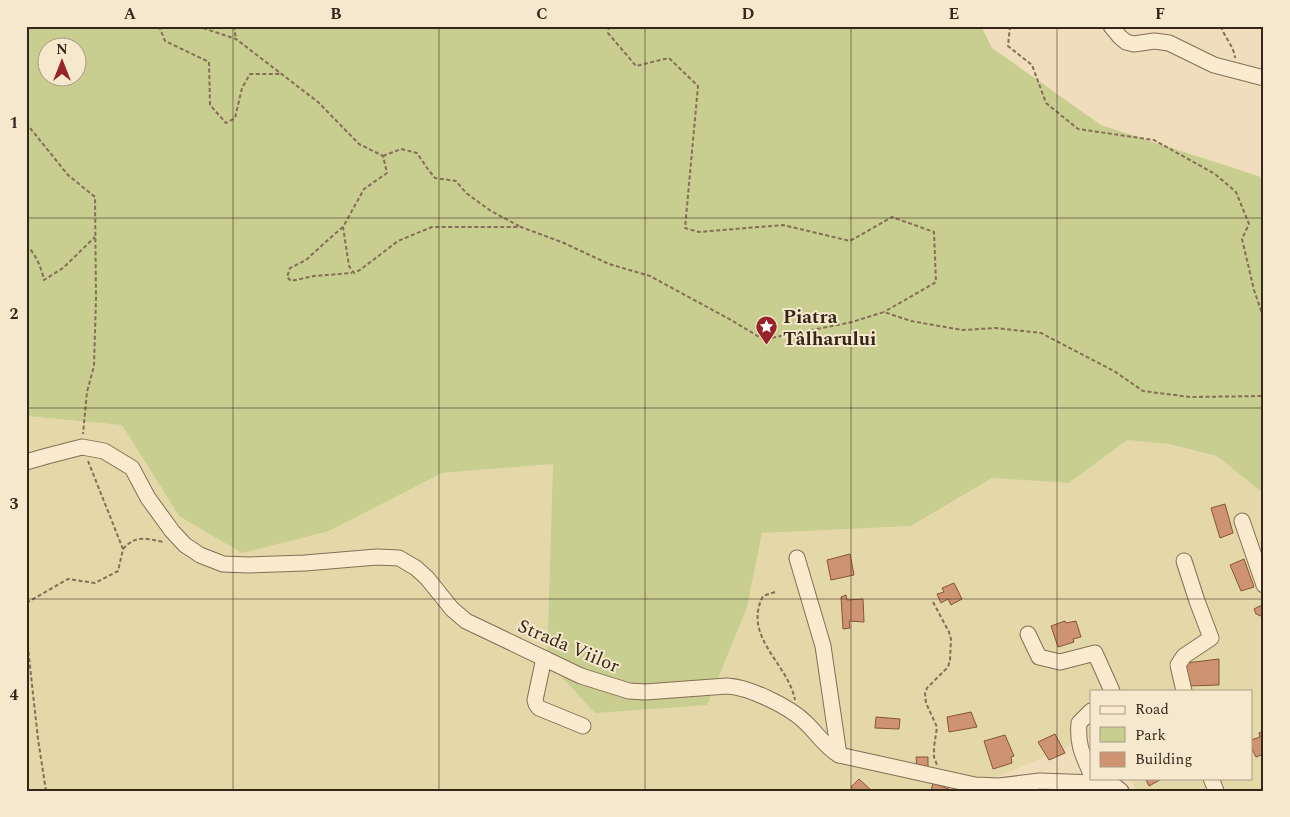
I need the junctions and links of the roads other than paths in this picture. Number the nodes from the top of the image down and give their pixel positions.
1 (1112, 26) edge
2 (1264, 78) edge
3 (26, 462) edge
4 (1242, 521) dead end
5 (797, 558) dead end
6 (1184, 561) dead end
7 (1264, 585) edge
8 (1028, 634) dead end
9 (544, 658) junction
10 (1112, 690) edge
11 (1184, 690) edge
12 (1090, 712) edge
13 (583, 726) dead end
14 (839, 755) junction
15 (1090, 771) edge
16 (1090, 778) edge
17 (1098, 780) edge
18 (1121, 791) edge

1 - 2 street
3 - 9 street, Strada Viilor
4 - 7 street
5 - 14 street
6 - 11 street
8 - 10 street
9 - 13 street
9 - 14 street, Strada Viilor
12 - 15 street
14 - 16 street, Strada Viilor
17 - 18 street, Strada Viilor

